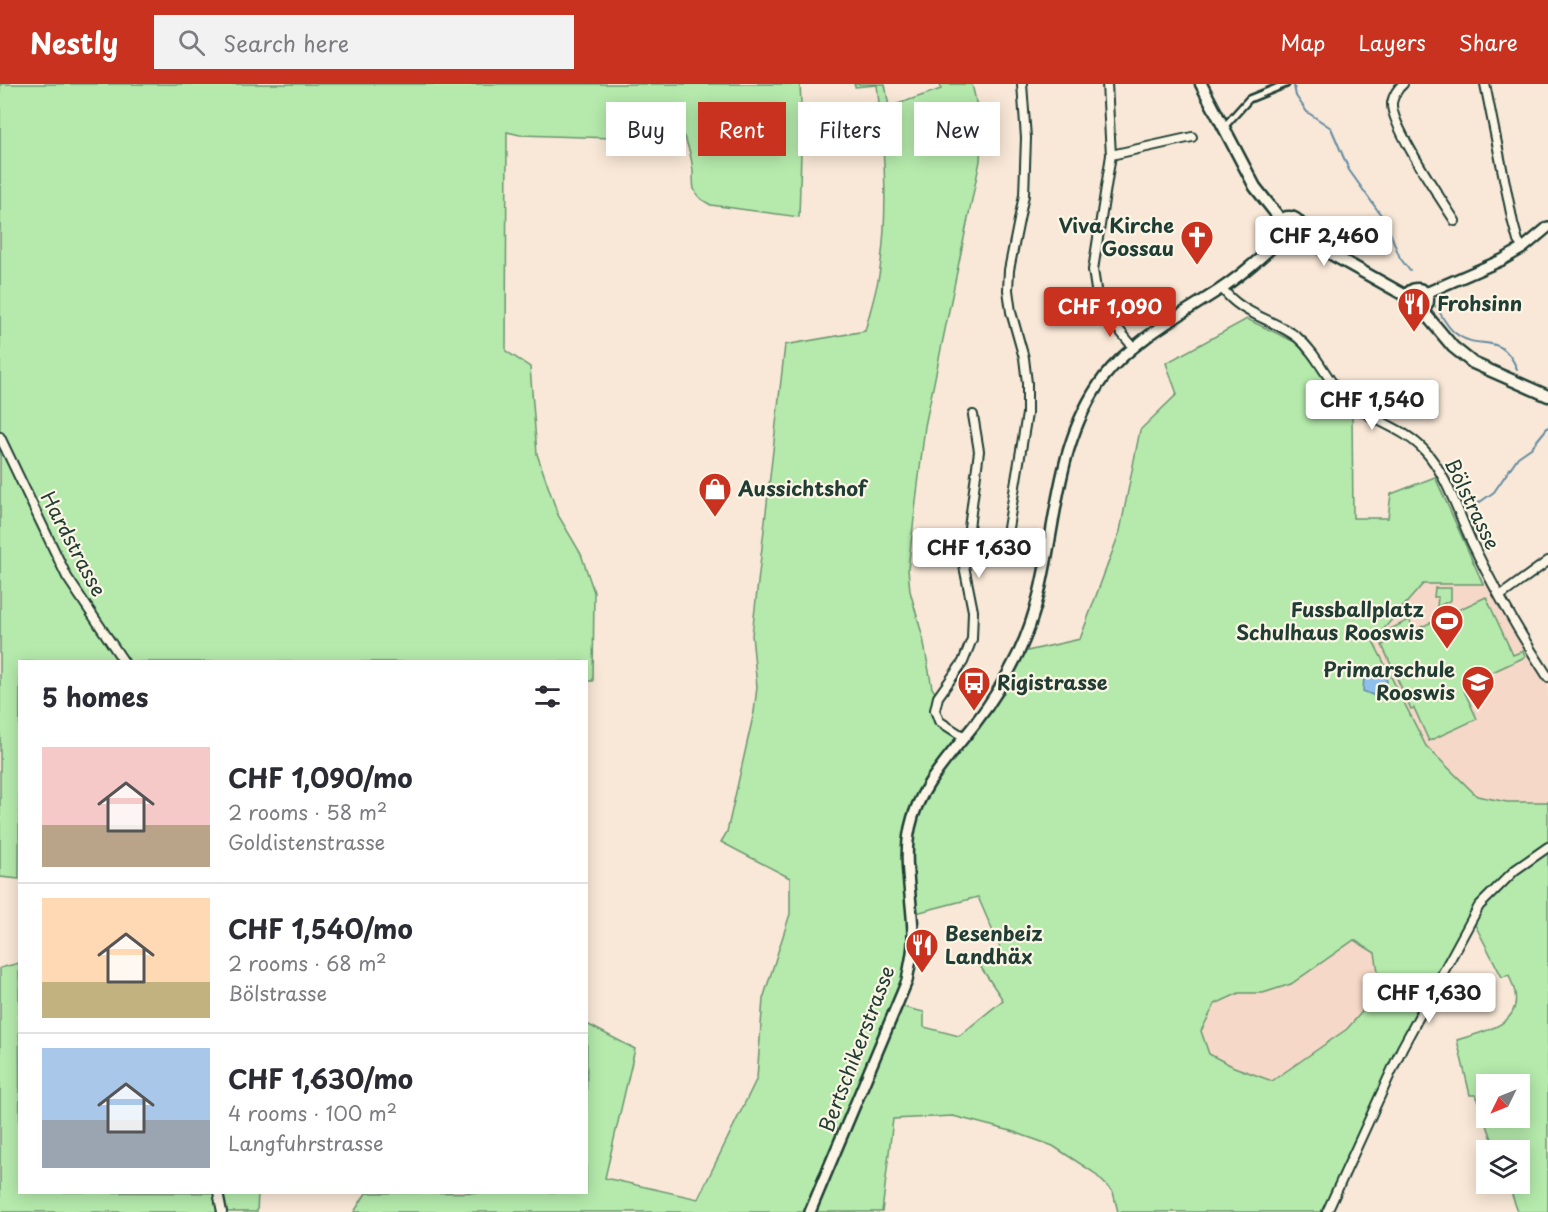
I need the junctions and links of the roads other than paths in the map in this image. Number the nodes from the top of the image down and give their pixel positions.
1 (1022, 84) edge
2 (1107, 84) edge
3 (1201, 84) edge
4 (1286, 84) edge
5 (1403, 84) edge
6 (1485, 84) edge
7 (1224, 127) junction
8 (1192, 137) dead end
9 (1111, 155) junction
10 (1281, 220) junction
11 (1455, 221) dead end
12 (1548, 227) edge
13 (1299, 236) junction
14 (1282, 238) junction
15 (1522, 248) junction
16 (1222, 288) junction
17 (1426, 293) junction
18 (1406, 296) junction
19 (1422, 310) junction
20 (1134, 348) junction
21 (1548, 396) edge
22 (973, 415) dead end
23 (0, 438) edge
24 (1006, 540) dead end
25 (1548, 561) edge
26 (1500, 596) junction
27 (123, 660) edge
28 (1548, 677) edge
29 (964, 737) junction
30 (1548, 847) edge
31 (218, 1194) edge
32 (222, 1212) edge
33 (810, 1212) edge
34 (1327, 1212) edge

1 - 24 street
2 - 9 street
3 - 7 main road
4 - 7 street
5 - 11 street
6 - 15 street
7 - 10 main road
8 - 9 street
9 - 20 street
10 - 13 main road
10 - 14 main road
12 - 15 street
13 - 14 main road
13 - 18 main road
14 - 16 street, Bertschikerstrasse
15 - 17 street
16 - 20 street, Bertschikerstrasse
16 - 26 street, Bölstrasse
17 - 18 main road
17 - 19 main road
18 - 19 main road
19 - 21 main road
20 - 29 street, Bertschikerstrasse
22 - 29 street
23 - 27 street, Hardstrasse
25 - 26 street
26 - 28 street, Bölstrasse
29 - 33 street, Bertschikerstrasse
30 - 34 street
31 - 32 street

